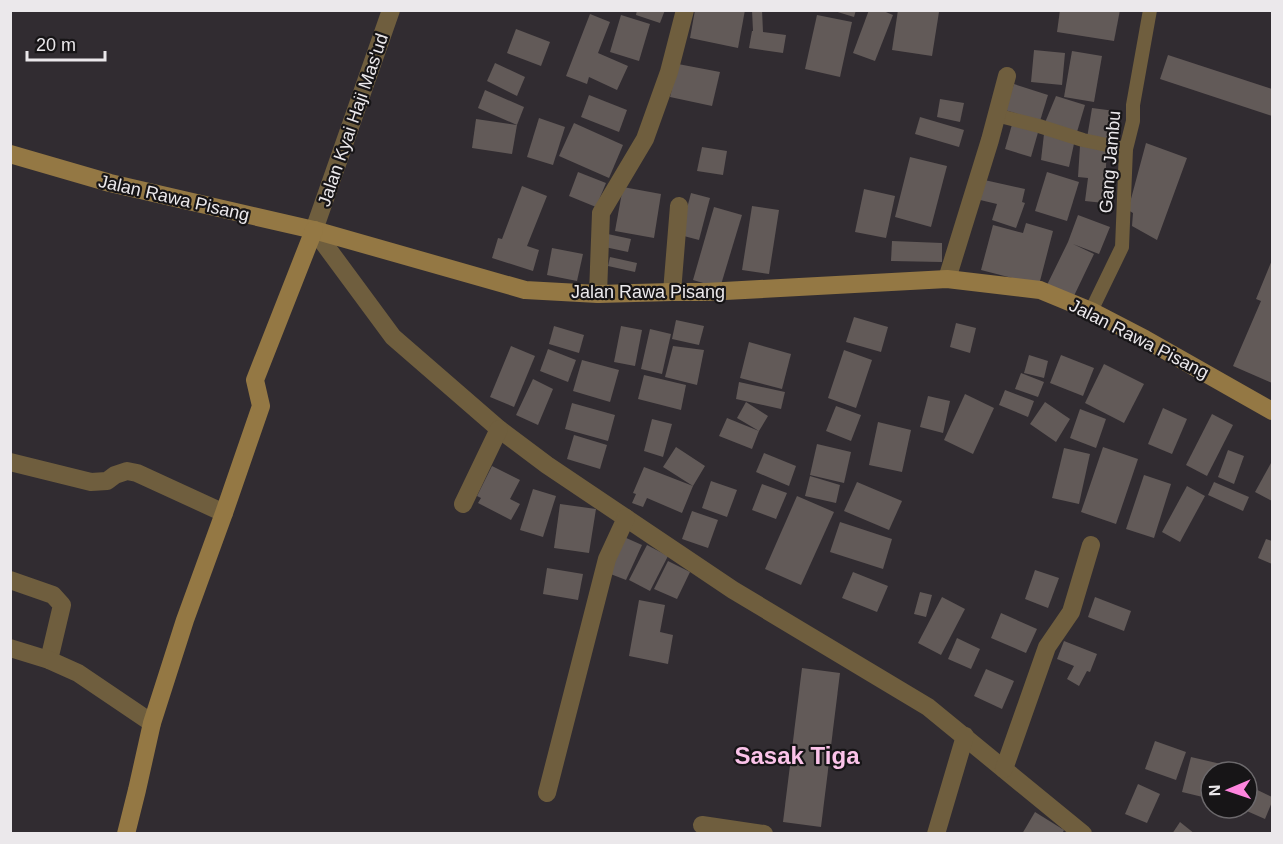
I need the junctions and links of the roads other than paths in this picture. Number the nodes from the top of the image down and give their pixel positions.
1 (391, 10) edge
2 (685, 10) edge
3 (1150, 10) edge
4 (1007, 76) dead end
5 (996, 115) junction
6 (1126, 149) junction
7 (10, 154) edge
8 (679, 206) dead end
9 (314, 230) junction
10 (947, 279) junction
11 (672, 292) junction
12 (598, 294) junction
13 (1091, 311) junction
14 (1272, 411) edge
15 (499, 429) junction
16 (10, 462) edge
17 (463, 504) dead end
18 (224, 513) junction
19 (626, 518) junction
20 (1091, 545) dead end
21 (10, 580) edge
22 (10, 648) edge
23 (49, 660) junction
24 (152, 723) junction
25 (965, 736) junction
26 (1005, 769) junction
27 (547, 793) dead end
28 (702, 825) dead end
29 (126, 834) edge
30 (764, 834) edge
31 (936, 834) edge
32 (1083, 834) edge

1 - 9 street, Jalan Kyai Haji Mas'ud
2 - 12 street
3 - 6 lane, Gang Jambu
4 - 5 street
5 - 6 lane
5 - 10 street
6 - 13 lane, Gang Jambu
7 - 9 street, Jalan Rawa Pisang
8 - 11 street
9 - 12 street, Jalan Rawa Pisang
9 - 15 street
9 - 18 street
10 - 11 street, Jalan Rawa Pisang
10 - 13 street, Jalan Rawa Pisang
11 - 12 street, Jalan Rawa Pisang
13 - 14 street, Jalan Rawa Pisang
15 - 17 street
15 - 19 street
16 - 18 street
18 - 24 street
19 - 25 street
19 - 27 street
20 - 26 street
21 - 23 street
22 - 23 street
23 - 24 street
24 - 29 street
25 - 26 street
25 - 31 street
26 - 32 street
28 - 30 street

